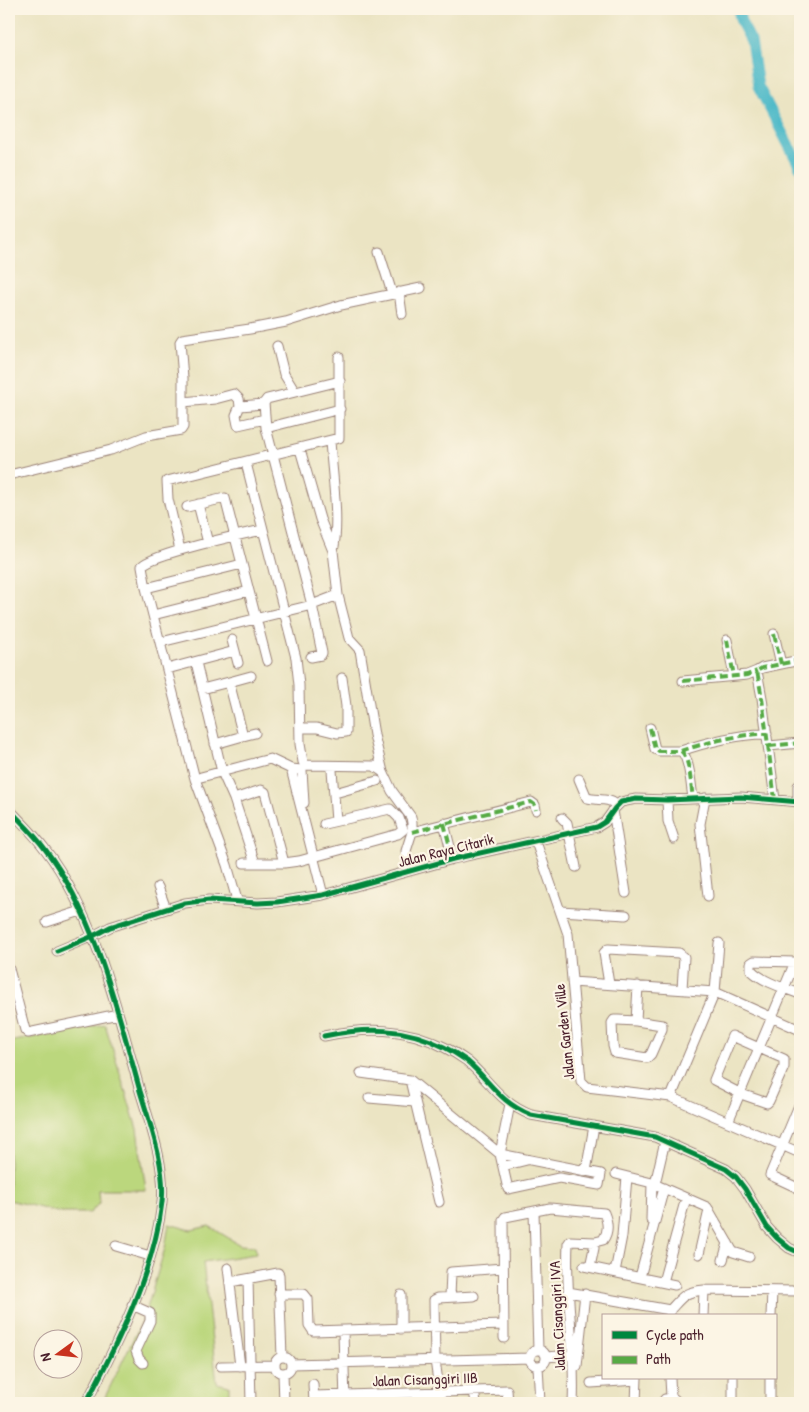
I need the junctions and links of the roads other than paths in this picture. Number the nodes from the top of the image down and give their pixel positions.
1 (380, 252) dead end
2 (420, 288) dead end
3 (395, 293) junction
4 (402, 314) dead end
5 (277, 346) dead end
6 (339, 357) dead end
7 (340, 381) junction
8 (295, 392) junction
9 (183, 402) junction
10 (264, 404) junction
11 (240, 406) junction
12 (340, 410) junction
13 (266, 423) junction
14 (330, 441) junction
15 (300, 448) junction
16 (273, 456) junction
17 (246, 463) junction
18 (9, 474) edge
19 (198, 504) junction
20 (187, 507) dead end
21 (263, 530) junction
22 (235, 536) junction
23 (208, 543) junction
24 (180, 550) junction
25 (333, 552) junction
26 (242, 564) junction
27 (146, 588) junction
28 (249, 591) junction
29 (338, 595) junction
30 (312, 605) junction
31 (284, 612) junction
32 (153, 615) junction
33 (255, 618) junction
34 (774, 634) dead end
35 (232, 640) dead end
36 (727, 640) dead end
37 (161, 642) junction
38 (235, 651) junction
39 (311, 657) dead end
40 (267, 660) dead end
41 (800, 660) edge
42 (196, 662) junction
43 (238, 663) dead end
44 (781, 664) junction
45 (167, 669) junction
46 (757, 671) junction
47 (252, 676) dead end
48 (734, 676) junction
49 (342, 678) dead end
50 (683, 681) dead end
51 (229, 682) junction
52 (202, 689) junction
53 (300, 728) junction
54 (650, 728) dead end
55 (255, 733) dead end
56 (767, 734) junction
57 (243, 736) junction
58 (800, 743) edge
59 (215, 744) junction
60 (769, 746) junction
61 (681, 751) junction
62 (332, 770) dead end
63 (222, 772) junction
64 (383, 772) junction
65 (201, 776) dead end
66 (579, 779) dead end
67 (333, 781) junction
68 (378, 781) dead end
69 (798, 786) dead end
70 (358, 787) junction
71 (335, 793) junction
72 (693, 798) junction
73 (705, 798) junction
74 (234, 799) junction
75 (667, 800) junction
76 (775, 800) junction
77 (799, 802) edge
78 (615, 808) junction
79 (9, 810) edge
80 (536, 810) dead end
81 (562, 818) dead end
82 (336, 821) junction
83 (444, 823) junction
84 (324, 824) dead end
85 (412, 832) junction
86 (570, 834) junction
87 (674, 839) dead end
88 (536, 842) junction
89 (313, 857) junction
90 (453, 859) junction
91 (244, 863) dead end
92 (256, 863) junction
93 (284, 863) junction
94 (576, 867) dead end
95 (409, 871) junction
96 (158, 887) dead end
97 (626, 893) dead end
98 (323, 895) junction
99 (708, 896) dead end
100 (237, 900) junction
101 (166, 909) junction
102 (81, 911) junction
103 (560, 911) junction
104 (626, 915) dead end
105 (47, 922) dead end
106 (93, 936) junction
107 (719, 943) dead end
108 (57, 951) dead end
109 (798, 962) edge
110 (9, 969) edge
111 (572, 982) junction
112 (609, 984) junction
113 (638, 986) junction
114 (785, 988) junction
115 (682, 989) junction
116 (715, 992) junction
117 (800, 994) edge
118 (118, 1014) junction
119 (772, 1018) junction
120 (636, 1021) junction
121 (800, 1030) edge
122 (324, 1036) dead end
123 (760, 1048) junction
124 (361, 1073) dead end
125 (410, 1080) junction
126 (741, 1094) junction
127 (671, 1097) junction
128 (369, 1098) dead end
129 (415, 1102) junction
130 (800, 1103) edge
131 (510, 1104) junction
132 (728, 1122) junction
133 (594, 1126) junction
134 (668, 1143) junction
135 (782, 1146) junction
136 (800, 1153) edge
137 (500, 1154) junction
138 (530, 1160) junction
139 (503, 1166) junction
140 (586, 1171) junction
141 (616, 1174) dead end
142 (626, 1177) junction
143 (657, 1185) junction
144 (800, 1189) edge
145 (686, 1198) junction
146 (439, 1202) dead end
147 (709, 1210) junction
148 (534, 1212) junction
149 (728, 1243) junction
150 (116, 1246) dead end
151 (594, 1248) dead end
152 (800, 1253) edge
153 (699, 1254) dead end
154 (150, 1256) junction
155 (748, 1257) dead end
156 (724, 1260) dead end
157 (228, 1268) dead end
158 (503, 1268) junction
159 (615, 1272) junction
160 (640, 1277) junction
161 (248, 1279) junction
162 (230, 1282) junction
163 (663, 1282) junction
164 (675, 1285) dead end
165 (704, 1290) junction
166 (772, 1291) junction
167 (568, 1292) junction
168 (800, 1292) edge
169 (279, 1294) junction
170 (402, 1294) dead end
171 (585, 1294) junction
172 (474, 1296) dead end
173 (450, 1298) junction
174 (132, 1305) junction
175 (670, 1313) edge
176 (703, 1314) edge
177 (771, 1314) edge
178 (504, 1325) junction
179 (433, 1326) junction
180 (401, 1329) junction
181 (343, 1331) junction
182 (504, 1338) dead end
183 (538, 1350) junction
184 (572, 1355) junction
185 (282, 1357) junction
186 (546, 1357) junction
187 (530, 1358) junction
188 (435, 1360) junction
189 (143, 1362) dead end
190 (344, 1363) junction
191 (291, 1364) junction
192 (275, 1365) junction
193 (221, 1366) dead end
194 (240, 1366) junction
195 (250, 1366) junction
196 (538, 1366) junction
197 (283, 1373) junction
198 (604, 1380) edge
199 (637, 1380) edge
200 (670, 1380) edge
201 (733, 1380) edge
202 (770, 1380) edge
203 (574, 1381) junction
204 (591, 1383) dead end
205 (313, 1384) dead end
206 (474, 1391) junction
207 (439, 1392) junction
208 (345, 1399) edge
209 (314, 1400) edge
210 (674, 1400) edge
211 (86, 1403) edge
212 (251, 1403) edge
213 (284, 1403) edge
214 (441, 1403) edge
215 (476, 1403) edge
216 (508, 1403) edge
217 (540, 1403) edge
218 (573, 1403) edge
219 (636, 1403) edge
220 (662, 1403) edge
221 (733, 1403) edge
222 (770, 1403) edge

1 - 3 street
2 - 3 street
3 - 4 street
3 - 9 street
5 - 8 street
6 - 7 street
7 - 8 street
7 - 12 street
8 - 10 street
9 - 11 street
9 - 18 street
10 - 11 street
10 - 13 street
11 - 13 street
12 - 13 street
12 - 14 street
13 - 16 street
14 - 15 street
14 - 25 street
15 - 16 street
15 - 25 street
16 - 17 street
16 - 30 street
17 - 21 street
17 - 24 street
19 - 20 street
19 - 22 street
19 - 23 street
21 - 22 street
21 - 31 street
22 - 23 street
22 - 26 street
23 - 24 street
24 - 27 street
25 - 29 street
26 - 27 street
26 - 28 street
27 - 32 street
28 - 32 street
28 - 33 street
29 - 30 street
29 - 64 street
30 - 31 street
30 - 39 street
31 - 33 street
31 - 53 street
32 - 37 street
33 - 37 street
33 - 40 street
34 - 44 street
35 - 38 street
36 - 48 street
37 - 45 street
38 - 42 street
38 - 43 street
41 - 44 street
42 - 45 street
42 - 52 street
44 - 46 street
45 - 100 street
46 - 48 street
46 - 56 street
47 - 51 street
48 - 50 street
49 - 53 street
51 - 52 street
51 - 57 street
52 - 59 street
53 - 64 street
54 - 61 street
55 - 57 street
56 - 60 street
56 - 61 street
57 - 59 street
58 - 60 street
59 - 63 street
60 - 76 street
61 - 72 street
62 - 67 street
63 - 65 street
63 - 74 street
63 - 89 street
64 - 85 street
66 - 78 street
67 - 70 street
67 - 71 street
68 - 70 street
69 - 77 street
70 - 71 street
71 - 82 street
72 - 73 street, Jalan Raya Citarik
72 - 75 street, Jalan Raya Citarik
73 - 76 street, Jalan Raya Citarik
73 - 99 street
74 - 92 street
74 - 93 street
75 - 78 street, Jalan Raya Citarik
75 - 87 street
76 - 77 street, Jalan Raya Citarik
78 - 86 street, Jalan Raya Citarik
78 - 97 street
79 - 102 street
80 - 83 street
81 - 86 street
82 - 84 street
82 - 89 street
83 - 85 street
83 - 90 street
85 - 95 street
86 - 88 street, Jalan Raya Citarik
86 - 94 street
88 - 90 street, Jalan Raya Citarik
88 - 103 street, Jalan Garden Ville
89 - 93 street
89 - 98 street
90 - 95 street, Jalan Raya Citarik
91 - 92 street
92 - 93 street
95 - 98 street, Jalan Raya Citarik
96 - 101 street
98 - 100 street, Jalan Raya Citarik
100 - 101 street, Jalan Raya Citarik
101 - 106 street, Jalan Raya Citarik
102 - 105 street
102 - 106 street
103 - 104 street
103 - 111 street, Jalan Garden Ville
106 - 108 street, Jalan Raya Citarik
106 - 118 street
107 - 116 street
109 - 114 street
109 - 114 street
110 - 118 street
111 - 112 street
111 - 127 street, Jalan Garden Ville
112 - 113 street
112 - 115 street
113 - 115 street
113 - 120 street
114 - 117 street
114 - 119 street
115 - 116 street
116 - 119 street
116 - 127 street
118 - 154 street
119 - 121 street
119 - 123 street
120 - 120 street
122 - 131 street
123 - 126 street
123 - 126 street
123 - 126 street
124 - 125 street
125 - 129 street
125 - 137 street
126 - 132 street
127 - 132 street, Jalan Garden Ville
128 - 129 street
129 - 146 street
130 - 135 street
131 - 133 street
131 - 137 street
132 - 135 street, Jalan Garden Ville
133 - 134 street
133 - 140 street
134 - 143 street
134 - 152 street
135 - 136 street, Jalan Garden Ville
135 - 144 street
137 - 138 street
137 - 139 street
138 - 139 street
138 - 140 street
139 - 140 street
141 - 142 street
142 - 143 street
142 - 159 street
143 - 145 street
143 - 160 street
145 - 147 street
145 - 163 street
147 - 149 street
147 - 153 street
148 - 158 street, Jalan Cisanggiri IVA
148 - 167 street, Jalan Cisanggiri IVA
148 - 183 street
149 - 155 street
149 - 156 street
150 - 154 street
151 - 159 street
154 - 174 street
157 - 162 street
158 - 173 street
158 - 178 street, Jalan Cisanggiri IVA
159 - 160 street
160 - 163 street
161 - 162 street
161 - 169 street
161 - 195 street
162 - 194 street
163 - 164 street
165 - 166 street
165 - 175 street
165 - 176 street
166 - 168 street
166 - 177 street
167 - 171 street
167 - 184 street, Jalan Cisanggiri IVA
169 - 181 street
169 - 185 street
170 - 180 street
171 - 175 street
171 - 203 street
172 - 173 street
173 - 179 street
174 - 189 street
174 - 211 street
178 - 179 street
178 - 182 street, Jalan Cisanggiri IVA
179 - 180 street
179 - 188 street
180 - 181 street
181 - 190 street
183 - 186 street
183 - 187 street
184 - 186 street
184 - 203 street, Jalan Cisanggiri IVA
185 - 191 street
185 - 192 street
186 - 196 street
187 - 188 street
187 - 196 street
188 - 190 street
188 - 207 street
190 - 191 street
190 - 208 street
191 - 197 street
192 - 195 street
192 - 197 street
193 - 194 street
194 - 195 street
195 - 212 street
196 - 217 street
197 - 213 street
198 - 204 street
199 - 219 street
200 - 210 street
201 - 221 street
202 - 222 street
203 - 218 street, Jalan Cisanggiri IVA
205 - 209 street
206 - 207 street, Jalan Cisanggiri IIB
206 - 215 street
206 - 216 street, Jalan Cisanggiri IIB
207 - 208 street, Jalan Cisanggiri IIB
207 - 214 street
208 - 209 street, Jalan Cisanggiri IIB
210 - 220 street

